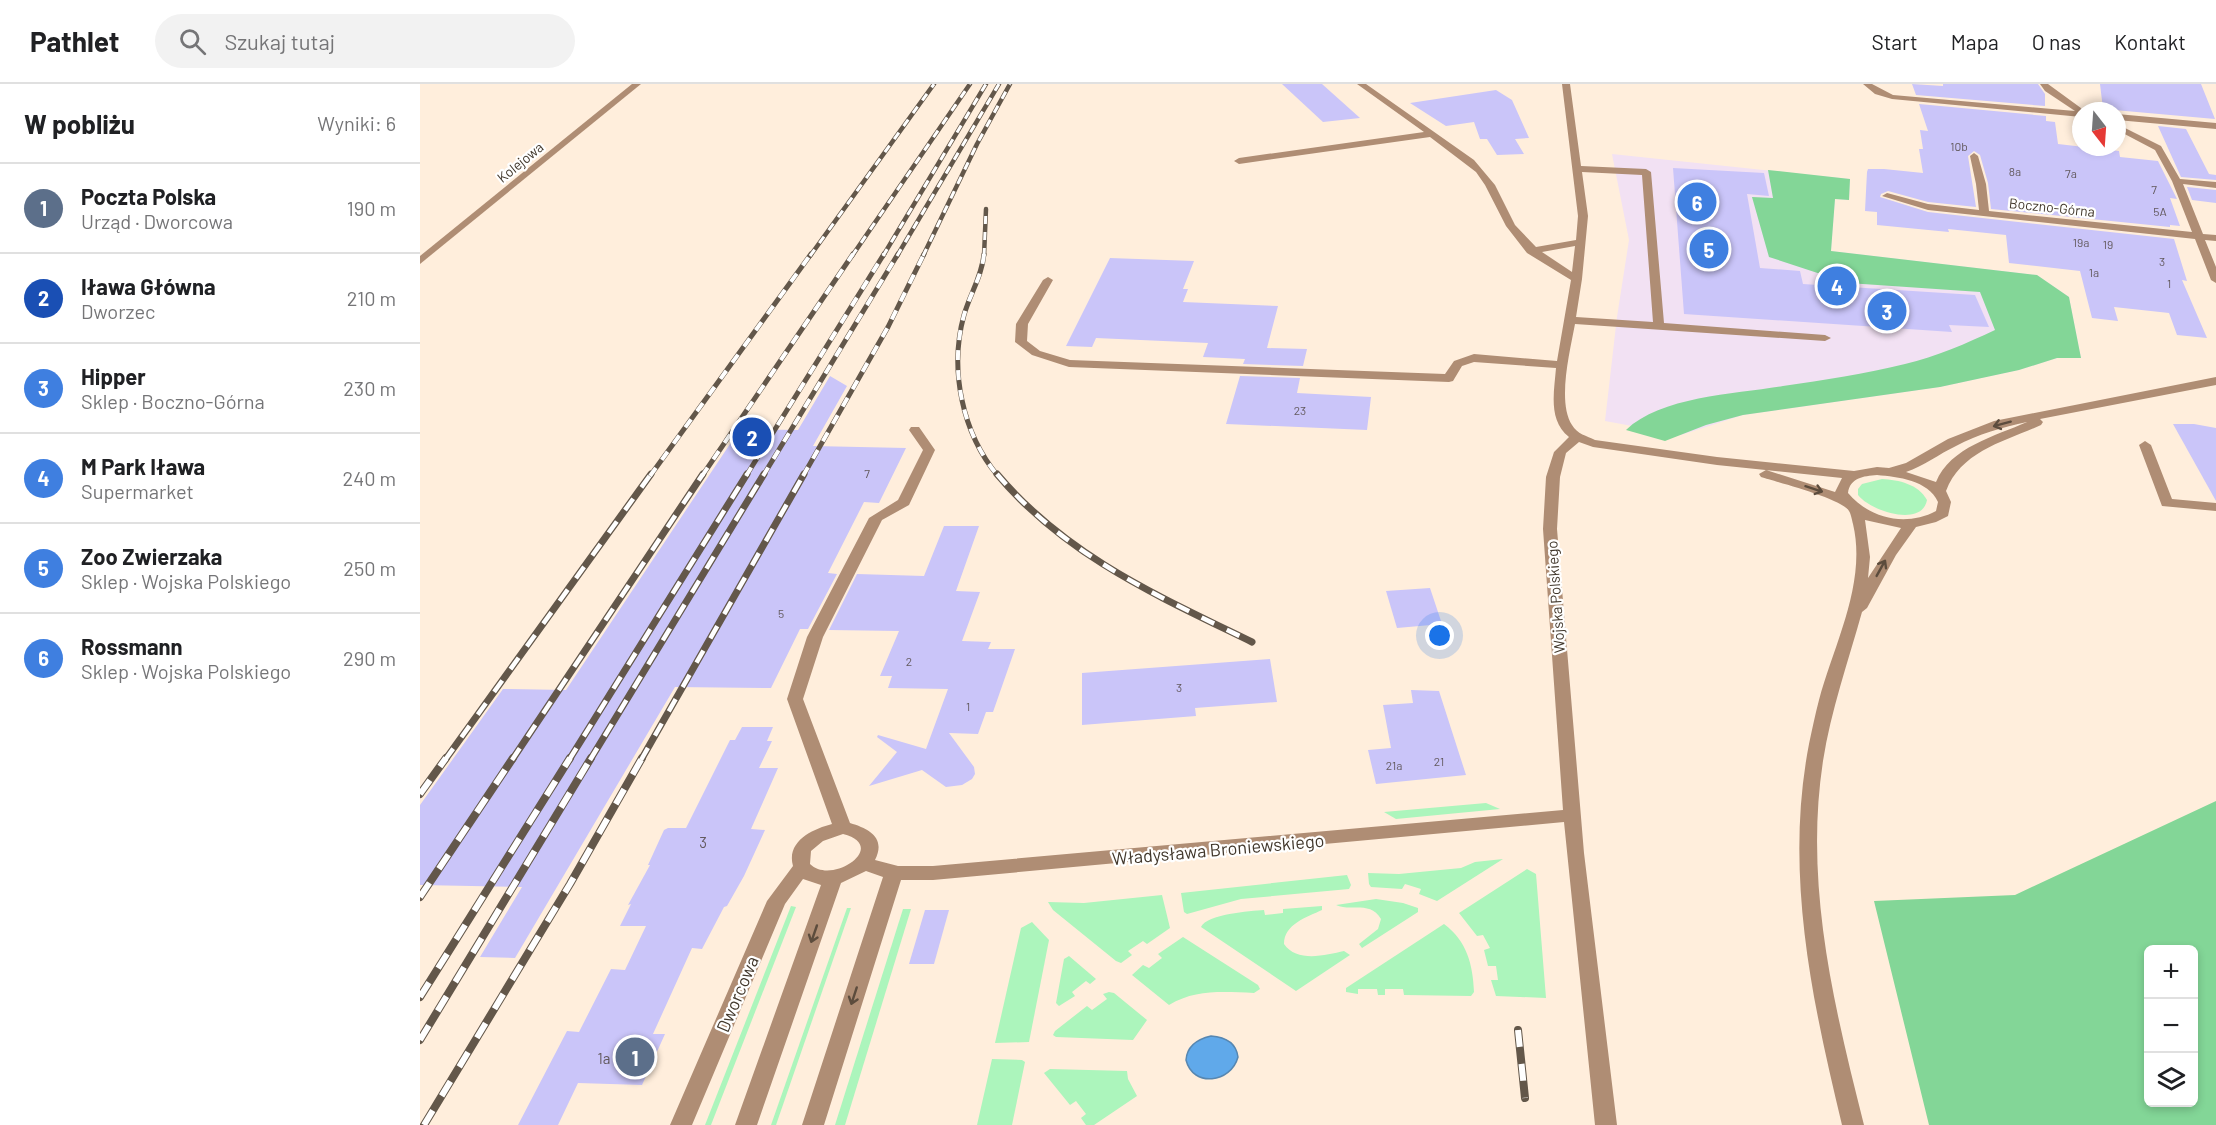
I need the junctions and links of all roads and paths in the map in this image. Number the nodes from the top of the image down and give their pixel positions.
1 (637, 84) edge
2 (1361, 84) edge
3 (1566, 84) edge
4 (1867, 84) edge
5 (2044, 84) edge
6 (2072, 106) edge
7 (2072, 112) edge
8 (2126, 118) edge
9 (2216, 126) edge
10 (2126, 131) edge
11 (1431, 134) junction
12 (1974, 156) dead end
13 (1239, 161) dead end
14 (1577, 169) junction
15 (2177, 181) junction
16 (2216, 185) edge
17 (1887, 196) dead end
18 (1984, 213) junction
19 (2198, 236) junction
20 (2216, 238) edge
21 (1581, 242) junction
22 (1531, 250) junction
23 (420, 261) edge
24 (1577, 279) junction
25 (1048, 280) dead end
26 (2216, 280) edge
27 (1570, 320) junction
28 (1659, 326) junction
29 (1825, 338) dead end
30 (1562, 365) junction
31 (2216, 381) edge
32 (2059, 411) junction
33 (915, 430) dead end
34 (1577, 437) junction
35 (2145, 445) dead end
36 (1717, 461) junction
37 (1890, 472) junction
38 (1855, 475) junction
39 (1939, 491) junction
40 (1852, 507) junction
41 (2216, 507) edge
42 (1911, 524) junction
43 (1855, 615) junction
44 (1572, 815) junction
45 (843, 828) junction
46 (865, 863) junction
47 (801, 868) junction
48 (894, 873) junction
49 (833, 878) junction
50 (681, 1125) edge
51 (746, 1125) edge
52 (813, 1125) edge
53 (1606, 1125) edge
54 (1853, 1125) edge

1 - 23 street, Kolejowa
2 - 11 street
3 - 14 street
4 - 7 street
5 - 6 street
8 - 9 street
10 - 15 street
11 - 13 street
11 - 22 street
12 - 18 street
14 - 21 street
14 - 28 street
15 - 16 street
15 - 19 street
17 - 18 street, Boczno-Górna
18 - 19 street, Boczno-Górna
19 - 20 street, Boczno-Górna
19 - 26 street
21 - 22 street
21 - 24 street
22 - 24 street
24 - 27 street
25 - 30 street
27 - 28 street
27 - 30 street
28 - 29 street
30 - 34 street
31 - 32 street
32 -> 37 street
32 - 39 street
33 - 45 street
34 - 36 street
34 - 44 street, Wojska Polskiego
35 - 41 street
36 - 38 street
36 -> 40 street
37 - 38 street
37 - 39 street
38 - 40 street
39 - 42 street
40 - 42 street
40 - 43 street
43 -> 42 street
43 - 54 street
44 - 48 street, Władysława Broniewskiego
44 - 53 street, Wojska Polskiego
45 - 46 street
45 - 47 street, Dworcowa
46 - 48 street, Władysława Broniewskiego
46 - 49 street
47 - 49 street
47 - 50 street, Dworcowa
48 -> 52 street
49 -> 51 street

